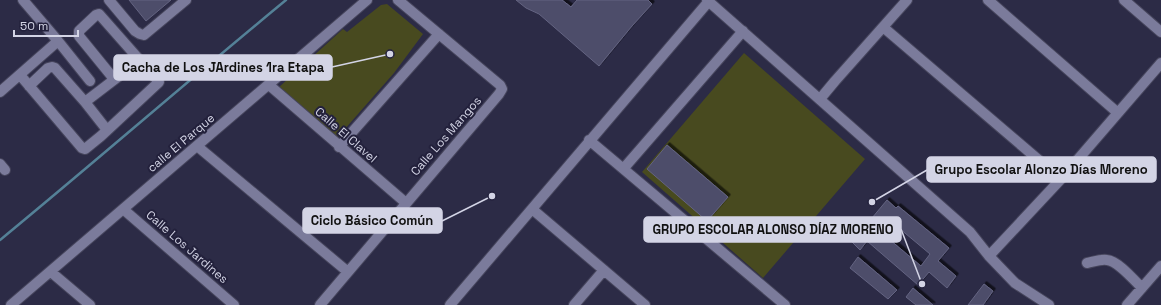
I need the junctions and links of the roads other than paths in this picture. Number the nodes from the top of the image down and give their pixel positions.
1 (23, 0) edge
2 (109, 0) edge
3 (186, 0) edge
4 (367, 0) edge
5 (398, 0) edge
6 (906, 0) edge
7 (988, 0) edge
8 (1124, 0) edge
9 (708, 1) edge
10 (884, 27) junction
11 (743, 31) junction
12 (1161, 32) edge
13 (439, 34) junction
14 (58, 41) junction
15 (140, 60) junction
16 (1161, 63) edge
17 (20, 75) junction
18 (114, 79) junction
19 (90, 81) dead end
20 (269, 85) junction
21 (29, 86) junction
22 (0, 92) edge
23 (820, 99) junction
24 (85, 102) junction
25 (1118, 113) junction
26 (107, 130) junction
27 (589, 140) junction
28 (197, 146) junction
29 (339, 147) junction
30 (624, 168) junction
31 (1062, 179) junction
32 (406, 203) junction
33 (123, 209) junction
34 (532, 209) junction
35 (988, 256) junction
36 (1087, 263) dead end
37 (1161, 266) edge
38 (604, 270) junction
39 (51, 272) junction
40 (348, 272) junction
41 (1142, 288) junction
42 (11, 305) edge
43 (90, 305) edge
44 (234, 305) edge
45 (320, 305) edge
46 (450, 305) edge
47 (574, 305) edge
48 (645, 305) edge
49 (785, 305) edge
50 (1049, 305) edge
51 (1127, 305) edge

1 - 14 street
2 - 3 street
4 - 20 street, calle El Parque
5 - 13 street, Calle Los Mangos
6 - 10 street
7 - 25 street
8 - 12 street
9 - 11 street
9 - 27 street
10 - 23 street
10 - 31 street
11 - 23 street
11 - 30 street
13 - 29 street
13 - 32 street, Calle Los Mangos
14 - 17 street
14 - 19 street
15 - 18 street
15 - 18 street
15 - 26 street
16 - 25 street
17 - 21 street
17 - 22 street
18 - 24 street
20 - 28 street, calle El Parque
20 - 29 street, Calle El Clavel
21 - 24 street
21 - 26 street
23 - 35 street
24 - 26 street
25 - 31 street
27 - 30 street
27 - 34 street
28 - 33 street, calle El Parque
28 - 40 street
29 - 32 street, Calle El Clavel
30 - 49 street
31 - 35 street
32 - 40 street, Calle Los Mangos
33 - 39 street, calle El Parque
33 - 44 street, Calle Los Jardines
34 - 38 street
34 - 46 street
35 - 50 street
36 - 41 street
37 - 41 street
38 - 47 street
38 - 48 street
39 - 42 street, calle El Parque
39 - 43 street
40 - 45 street, Calle Los Mangos
41 - 51 street

